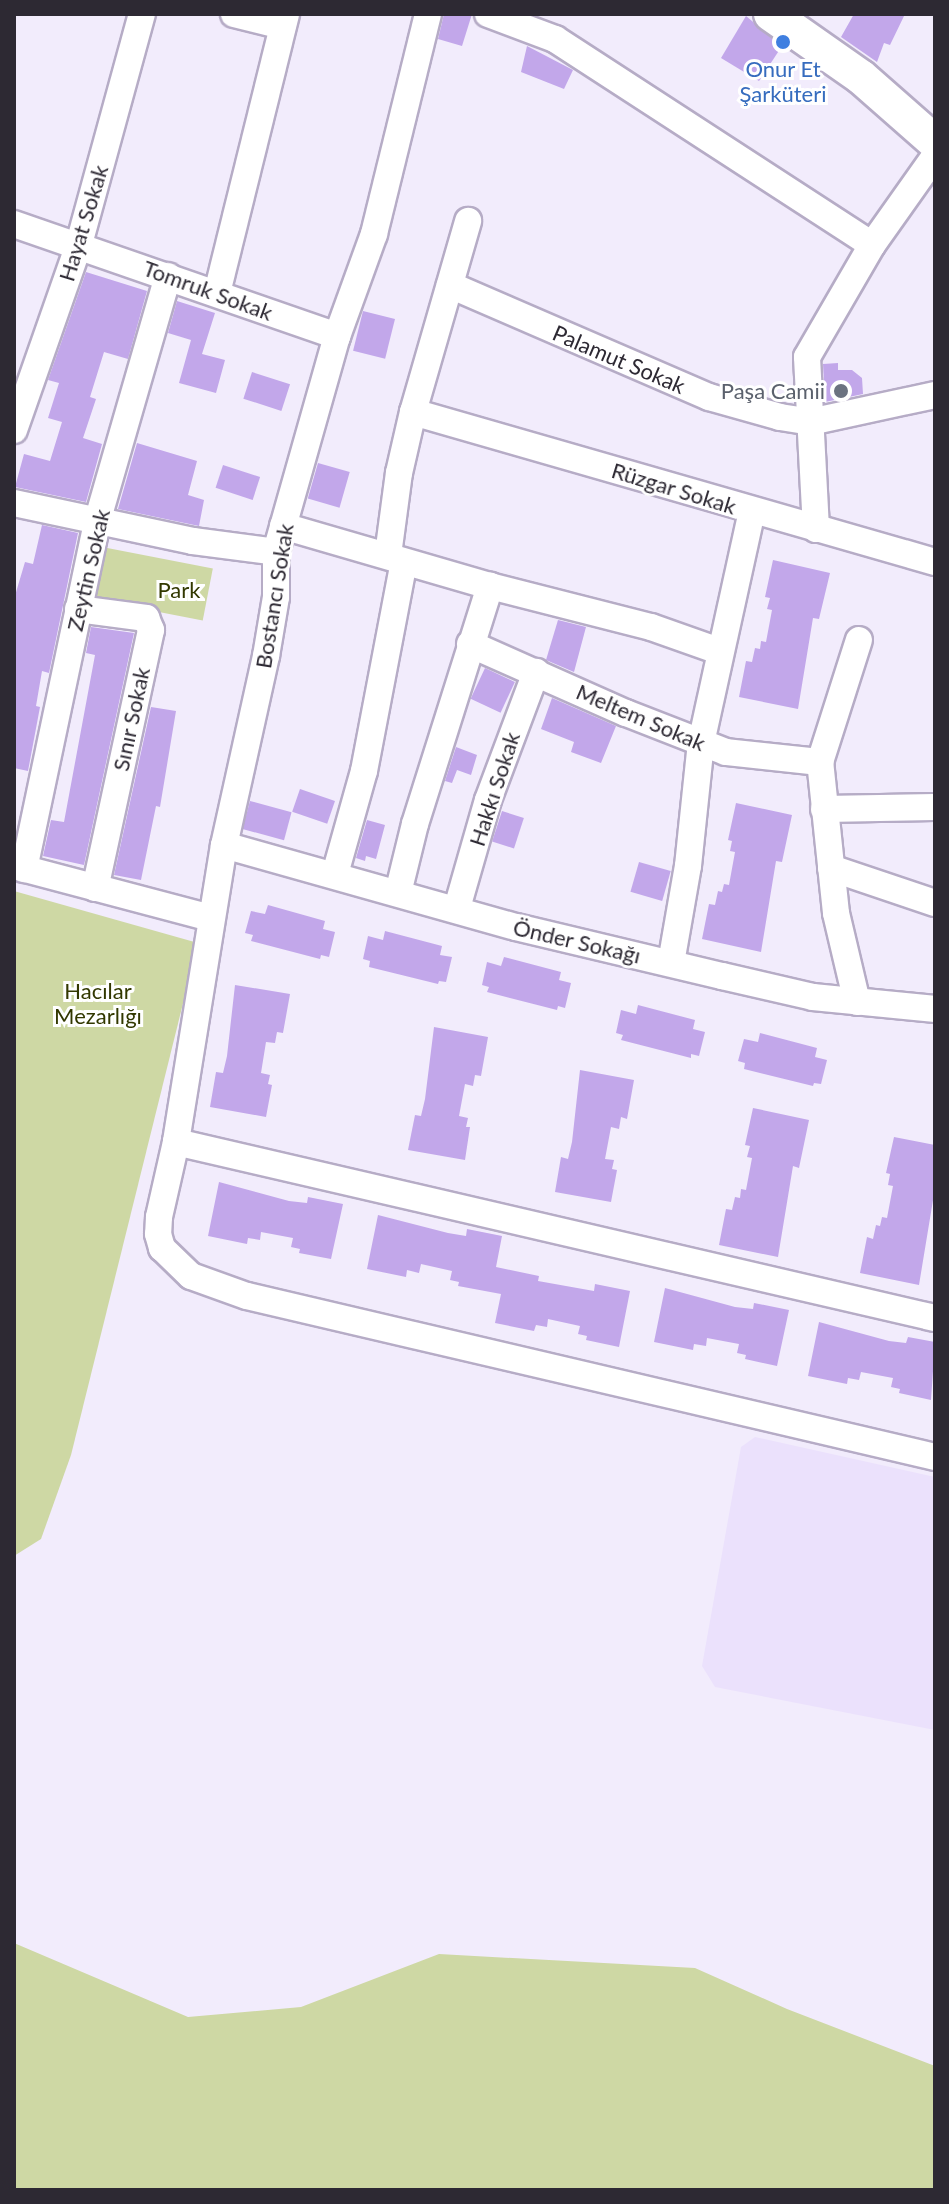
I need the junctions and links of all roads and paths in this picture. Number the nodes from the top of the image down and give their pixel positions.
1 (142, 14) edge
2 (234, 14) edge
3 (428, 14) edge
4 (488, 14) edge
5 (771, 14) edge
6 (285, 20) edge
7 (935, 142) edge
8 (935, 156) edge
9 (468, 221) dead end
10 (14, 224) edge
11 (79, 244) junction
12 (872, 245) junction
13 (168, 276) junction
14 (450, 285) junction
15 (217, 293) junction
16 (337, 336) junction
17 (935, 395) edge
18 (413, 412) junction
19 (810, 422) junction
20 (14, 430) edge
21 (14, 503) edge
22 (752, 512) junction
23 (97, 522) junction
24 (816, 529) junction
25 (280, 539) junction
26 (396, 559) junction
27 (935, 562) edge
28 (490, 586) junction
29 (78, 609) junction
30 (859, 640) dead end
31 (470, 644) junction
32 (719, 651) junction
33 (536, 672) junction
34 (701, 743) junction
35 (820, 762) junction
36 (935, 807) edge
37 (824, 809) junction
38 (224, 845) junction
39 (19, 868) edge
40 (831, 868) junction
41 (335, 874) junction
42 (95, 888) junction
43 (398, 893) junction
44 (935, 903) edge
45 (457, 908) junction
46 (211, 918) junction
47 (671, 963) junction
48 (857, 1002) junction
49 (935, 1009) edge
50 (176, 1142) junction
51 (935, 1318) edge
52 (935, 1457) edge

1 - 11 street, Hayat Sokak
2 - 6 street
3 - 16 street, Bostancı Sokak
4 - 12 street
5 - 7 main road
6 - 15 street
8 - 12 street
9 - 14 street
10 - 11 street, Tomruk Sokak
11 - 13 street, Tomruk Sokak
11 - 20 street, Hayat Sokak
12 - 19 street
13 - 15 street, Tomruk Sokak
13 - 23 street, Zeytin Sokak
14 - 18 street
14 - 19 street, Palamut Sokak
15 - 16 street, Tomruk Sokak
16 - 25 street, Bostancı Sokak
17 - 19 street, Palamut Sokak
18 - 22 street, Rüzgar Sokak
18 - 26 street
19 - 24 street
21 - 23 street
22 - 24 street, Rüzgar Sokak
22 - 32 street
23 - 25 street
23 - 29 street, Zeytin Sokak
24 - 27 street, Rüzgar Sokak
25 - 26 street
25 - 38 street, Bostancı Sokak
26 - 28 street
26 - 41 street
28 - 31 street
28 - 32 street
29 - 39 street, Zeytin Sokak
29 - 42 street, Sınır Sokak
30 - 35 street
31 - 33 street, Meltem Sokak
31 - 43 street
32 - 34 street
33 - 34 street, Meltem Sokak
33 - 45 street, Hakkı Sokak
34 - 35 street, Meltem Sokak
34 - 47 street
35 - 37 street
36 - 37 street
37 - 40 street
38 - 41 street, Önder Sokağı
38 - 46 street, Bostancı Sokak
39 - 42 street
40 - 44 street
40 - 48 street
41 - 43 street, Önder Sokağı
42 - 46 street
43 - 45 street, Önder Sokağı
45 - 47 street, Önder Sokağı
46 - 50 street, Bostancı Sokak
47 - 48 street, Önder Sokağı
48 - 49 street, Önder Sokağı
50 - 51 street
50 - 52 street, Bostancı Sokak

